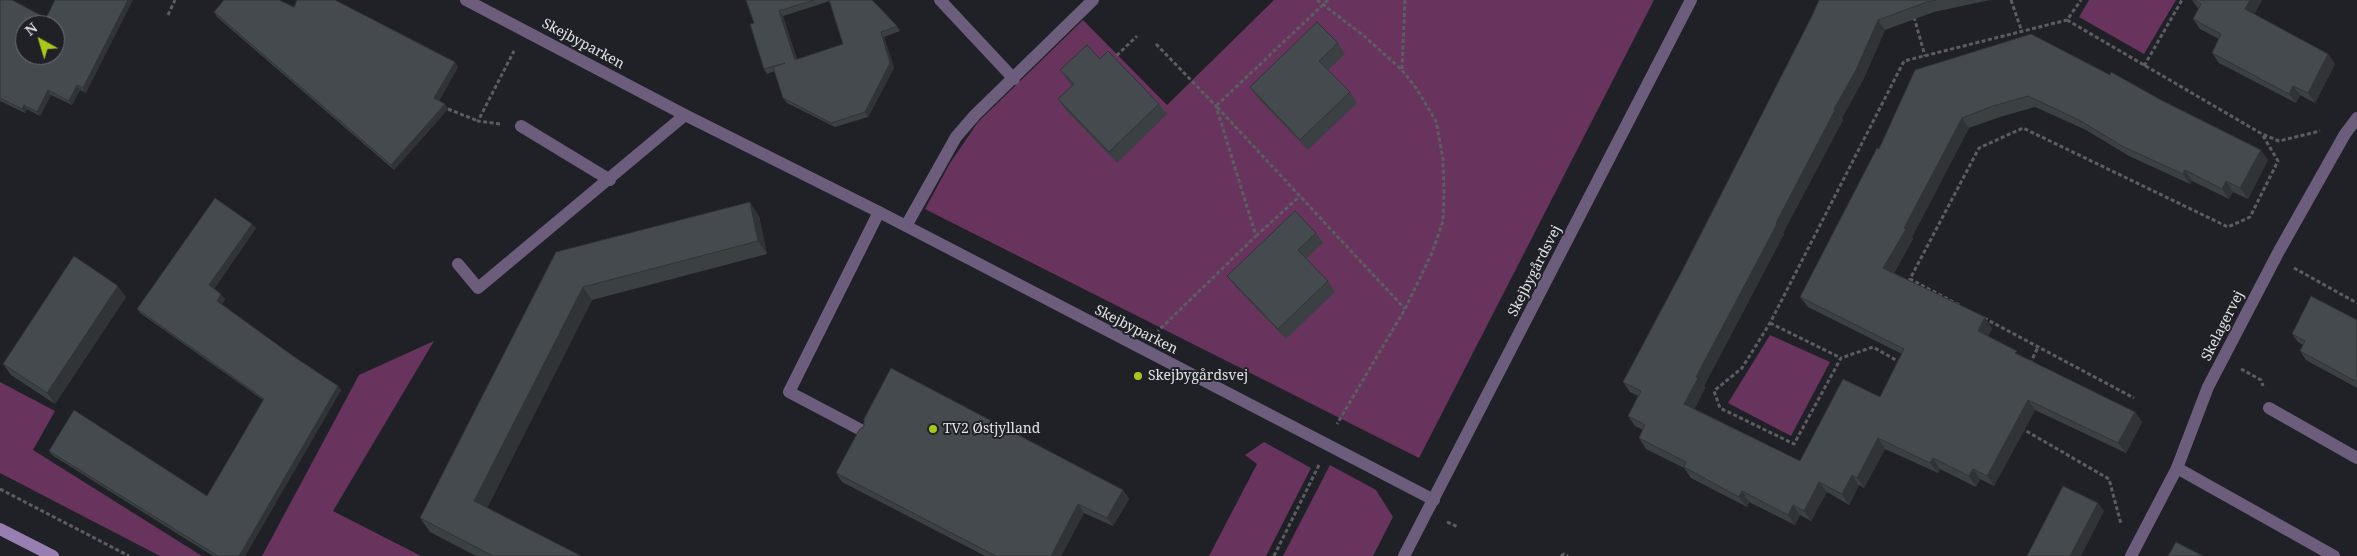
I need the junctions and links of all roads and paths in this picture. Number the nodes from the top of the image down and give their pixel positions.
1 (175, 0) edge
2 (466, 0) edge
3 (940, 0) edge
4 (1093, 0) edge
5 (1318, 0) edge
6 (1328, 0) edge
7 (1405, 0) edge
8 (1691, 0) edge
9 (2011, 0) edge
10 (2081, 0) edge
11 (2182, 0) edge
12 (1323, 5) junction
13 (1912, 9) edge
14 (168, 15) dead end
15 (2067, 20) junction
16 (524, 30) junction
17 (2022, 32) junction
18 (1137, 36) dead end
19 (1156, 44) dead end
20 (1925, 56) junction
21 (2144, 66) junction
22 (1106, 67) edge
23 (1402, 70) junction
24 (1014, 78) junction
25 (1216, 106) junction
26 (448, 109) dead end
27 (685, 116) junction
28 (2357, 118) edge
29 (478, 121) junction
30 (521, 126) joint
31 (2262, 134) junction
32 (2345, 134) junction
33 (610, 180) junction
34 (1300, 196) junction
35 (879, 212) junction
36 (906, 226) junction
37 (1256, 236) junction
38 (2279, 251) junction
39 (458, 264) dead end
40 (1910, 279) junction
41 (1905, 287) edge
42 (2357, 303) edge
43 (1965, 308) edge
44 (1406, 309) junction
45 (1981, 317) edge
46 (1770, 323) junction
47 (1878, 338) edge
48 (1873, 347) junction
49 (2038, 347) junction
50 (1139, 348) junction
51 (1841, 358) junction
52 (2030, 364) edge
53 (1906, 365) edge
54 (2134, 398) dead end
55 (2269, 408) dead end
56 (2020, 427) edge
57 (863, 431) edge
58 (1327, 444) junction
59 (2357, 458) edge
60 (2177, 468) junction
61 (0, 489) edge
62 (1434, 500) junction
63 (2122, 527) dead end
64 (0, 529) edge
65 (53, 556) edge
66 (129, 556) edge
67 (1274, 556) edge
68 (1404, 556) edge
69 (1561, 556) edge
70 (1568, 556) edge
71 (2130, 556) edge
72 (2334, 556) edge

1 - 14 path
2 - 16 street, Skejbyparken
3 - 24 street
4 - 24 street
5 - 12 path
6 - 12 path
7 - 23 path
8 - 62 street, Skejbygårdsvej
9 - 17 path
10 - 15 path
11 - 21 path
12 - 23 path
12 - 25 path
13 - 20 path
15 - 17 path
15 - 21 path
16 - 27 street, Skejbyparken
16 - 29 path
17 - 20 path
18 - 22 path
19 - 25 path
20 - 46 path
21 - 31 path
23 - 44 path
24 - 36 street
25 - 34 path
25 - 37 path
26 - 29 path
27 - 33 street
27 - 35 street, Skejbyparken
28 - 32 street, Skelagervej
29 - 30 path
30 - 33 street
31 - 32 path
31 - 40 path
32 - 38 street, Skelagervej
33 - 39 street
34 - 37 path
34 - 44 path
35 - 36 street, Skejbyparken
35 - 57 street
36 - 50 street, Skejbyparken
37 - 50 path
38 - 42 path
38 - 60 street, Skelagervej
40 - 41 path
40 - 43 path
44 - 58 path
45 - 49 path
46 - 51 path
46 - 51 path
47 - 48 path
48 - 51 path
48 - 53 path
49 - 52 path
49 - 54 path
50 - 58 street, Skejbyparken
55 - 59 street
56 - 63 path
58 - 62 street, Skejbyparken
58 - 67 path
60 - 71 street, Skelagervej
60 - 72 street
61 - 66 path
62 - 68 street, Skejbygårdsvej
64 - 65 main road
69 - 70 path

